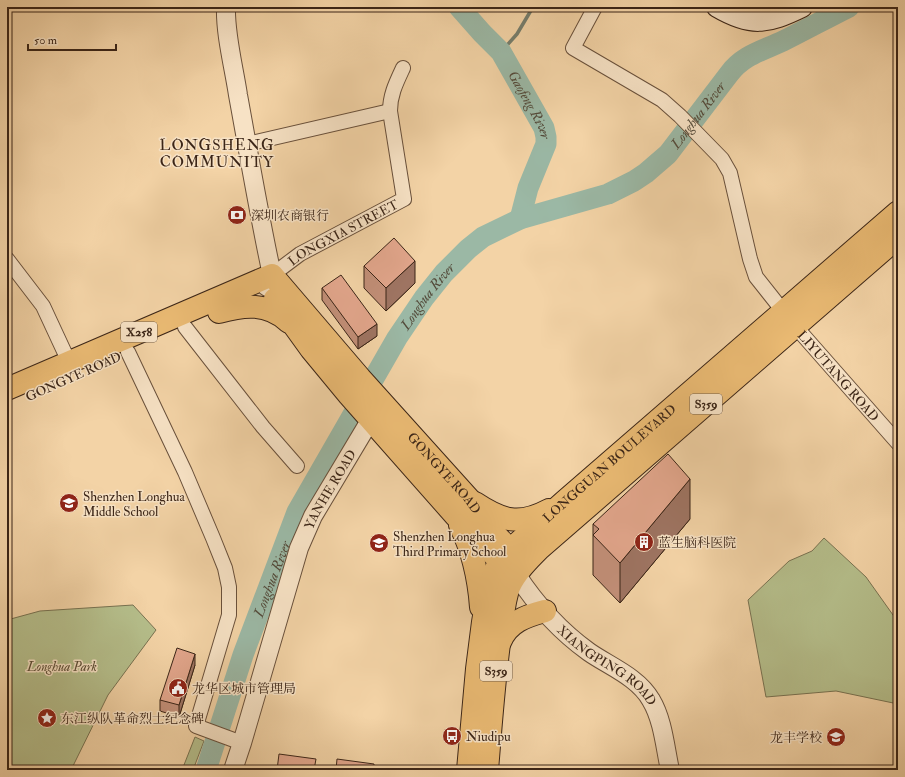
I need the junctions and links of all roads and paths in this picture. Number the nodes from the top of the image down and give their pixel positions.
1 (226, 7) edge
2 (595, 7) edge
3 (717, 7) edge
4 (744, 7) edge
5 (772, 7) edge
6 (802, 7) edge
7 (403, 68) dead end
8 (390, 112) junction
9 (247, 144) junction
10 (898, 212) edge
11 (898, 237) edge
12 (7, 259) edge
13 (269, 282) junction
14 (219, 312) junction
15 (789, 319) junction
16 (185, 327) junction
17 (296, 329) junction
18 (128, 352) junction
19 (69, 362) junction
20 (354, 386) junction
21 (7, 389) edge
22 (7, 404) edge
23 (372, 411) junction
24 (898, 443) edge
25 (297, 466) dead end
26 (469, 499) junction
27 (565, 501) junction
28 (455, 515) junction
29 (509, 562) junction
30 (545, 611) junction
31 (483, 622) junction
32 (499, 643) junction
33 (237, 741) junction
34 (233, 770) edge
35 (468, 770) edge
36 (487, 770) edge
37 (670, 770) edge

1 - 9 street
2 - 15 street, LIYUTANG ROAD
3 - 6 main road
4 - 5 main road
7 - 8 street, LONGXIA STREET
8 - 9 street
8 - 13 street, LONGXIA STREET
9 - 13 street
10 - 15 main road, LONGGUAN BOULEVARD / S359
11 - 15 main road, LONGGUAN BOULEVARD / S359
12 - 19 street
13 - 14 main road, GONGYE ROAD / X258
13 - 17 main road, GONGYE ROAD
13 - 19 main road, GONGYE ROAD / X258
13 - 20 main road, GONGYE ROAD
14 - 16 main road, GONGYE ROAD / X258
14 - 17 main road
15 - 24 street, LIYUTANG ROAD
15 - 27 main road, LONGGUAN BOULEVARD / S359
15 - 29 main road, LONGGUAN BOULEVARD / S359
16 - 18 main road, GONGYE ROAD / X258
16 - 25 street
17 - 20 main road, GONGYE ROAD
18 - 22 main road, GONGYE ROAD / X258
18 - 33 street
19 - 21 main road, GONGYE ROAD / X258
20 - 23 main road, GONGYE ROAD
23 - 26 main road, GONGYE ROAD
23 - 28 main road, GONGYE ROAD
23 - 33 street, YANHE ROAD
26 - 27 main road
26 - 29 main road, GONGYE ROAD
27 - 29 main road, LONGGUAN BOULEVARD / S359
28 - 29 main road, GONGYE ROAD
28 - 31 main road
29 - 30 street, XIANGPING ROAD
29 - 31 main road, LONGGUAN BOULEVARD / S359
29 - 32 main road, LONGGUAN BOULEVARD / S359
30 - 32 main road
30 - 37 street, XIANGPING ROAD
31 - 35 main road, LONGGUAN BOULEVARD / S359
32 - 36 main road, LONGGUAN BOULEVARD / S359
33 - 34 street, YANHE ROAD

